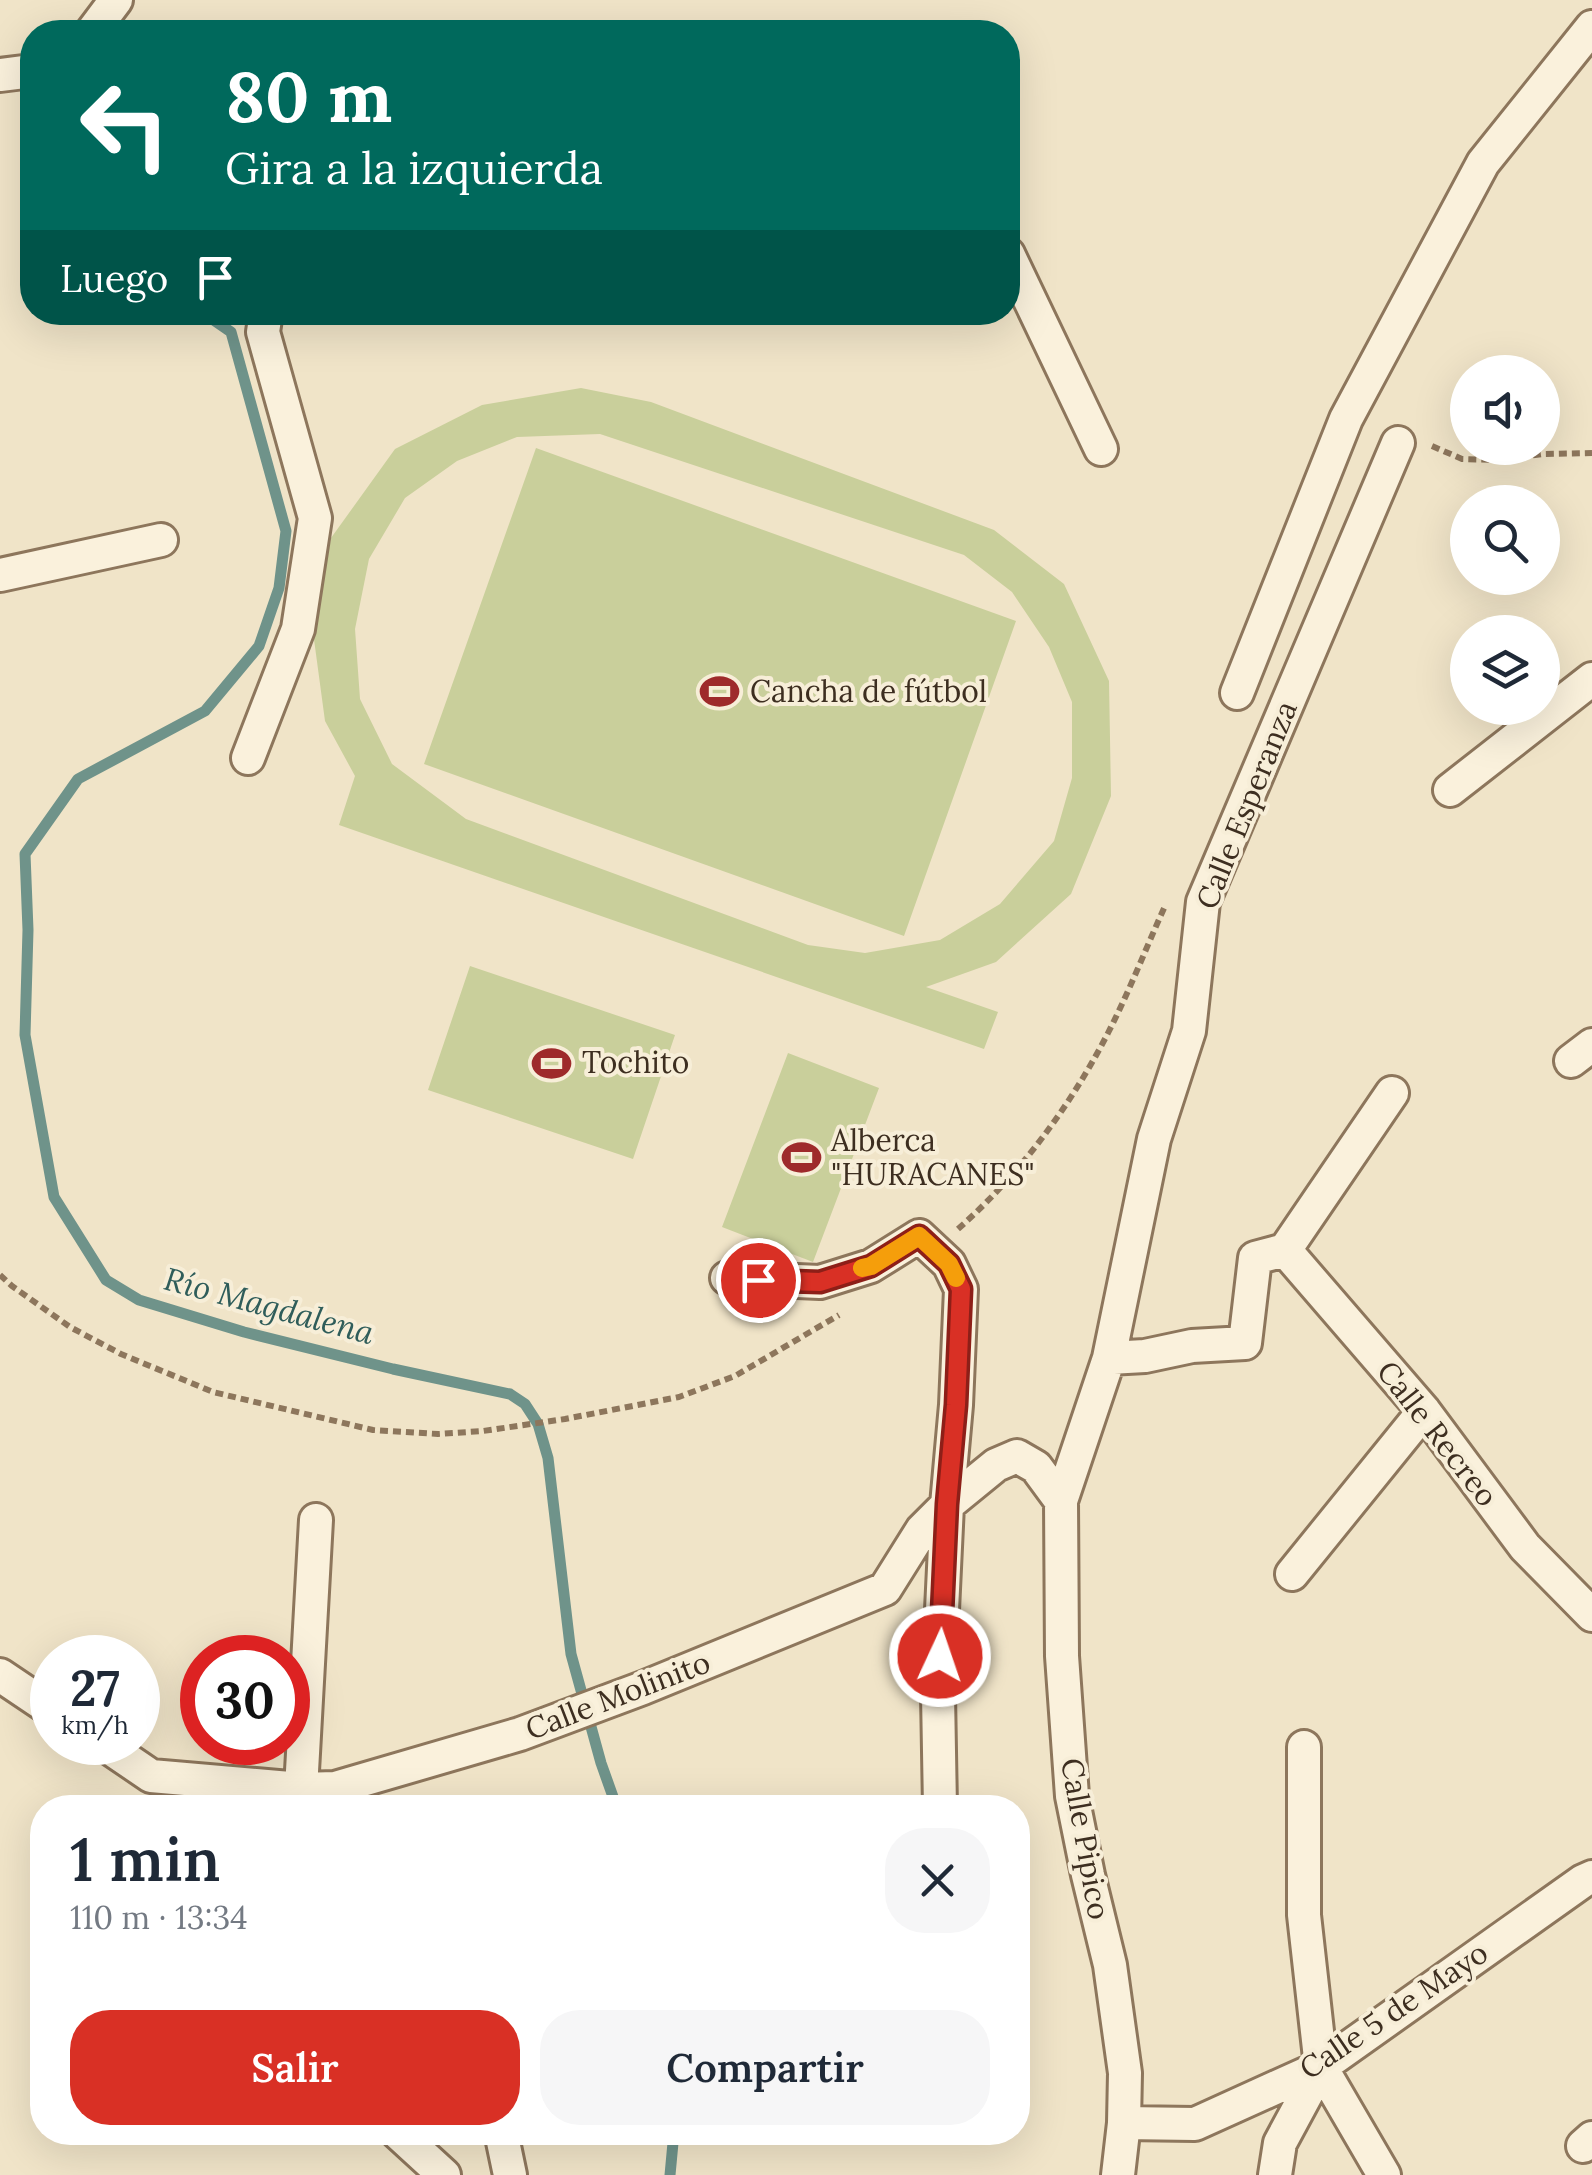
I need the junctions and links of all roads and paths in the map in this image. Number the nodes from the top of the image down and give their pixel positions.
1 (1592, 27) edge
2 (1020, 279) edge
3 (264, 325) edge
4 (1409, 442) joint
5 (1101, 449) dead end
6 (1592, 453) edge
7 (161, 540) dead end
8 (0, 575) edge
9 (1592, 679) edge
10 (1237, 693) dead end
11 (248, 758) dead end
12 (1450, 790) dead end
13 (1392, 1094) dead end
14 (1286, 1250) junction
15 (0, 1275) edge
16 (727, 1278) dead end
17 (853, 1307) dead end
18 (1109, 1358) junction
19 (1424, 1411) junction
20 (1061, 1502) junction
21 (947, 1504) junction
22 (316, 1520) dead end
23 (1292, 1574) dead end
24 (1592, 1615) edge
25 (0, 1675) edge
26 (30, 1695) edge
27 (1304, 1747) dead end
28 (135, 1765) edge
29 (302, 1789) junction
30 (323, 1795) edge
31 (342, 1795) edge
32 (940, 1795) edge
33 (1592, 1877) edge
34 (1321, 2067) junction
35 (1124, 2123) junction
36 (411, 2145) edge
37 (504, 2145) edge
38 (444, 2175) edge
39 (510, 2175) edge
40 (1118, 2175) edge
41 (1275, 2175) edge
42 (1384, 2175) edge

1 - 10 street
2 - 5 street
3 - 11 street
4 - 6 path
4 - 18 street, Calle Esperanza
7 - 8 street
9 - 12 street
13 - 14 street
14 - 18 street
14 - 19 street, Calle Recreo
15 - 17 path
16 - 21 street
18 - 20 street, Calle Esperanza
19 - 23 street
19 - 24 street, Calle Recreo
20 - 21 street, Calle Molinito
20 - 35 street, Calle Pipico
21 - 31 street, Calle Molinito
21 - 32 street
22 - 29 street
25 - 26 street
27 - 34 street
28 - 29 street, Calle Molinito
29 - 30 street, Calle Molinito
33 - 34 street, Calle 5 de Mayo
34 - 35 street, Calle 5 de Mayo
34 - 41 street
34 - 42 street
35 - 40 street, Calle Pipico
36 - 38 street
37 - 39 street

